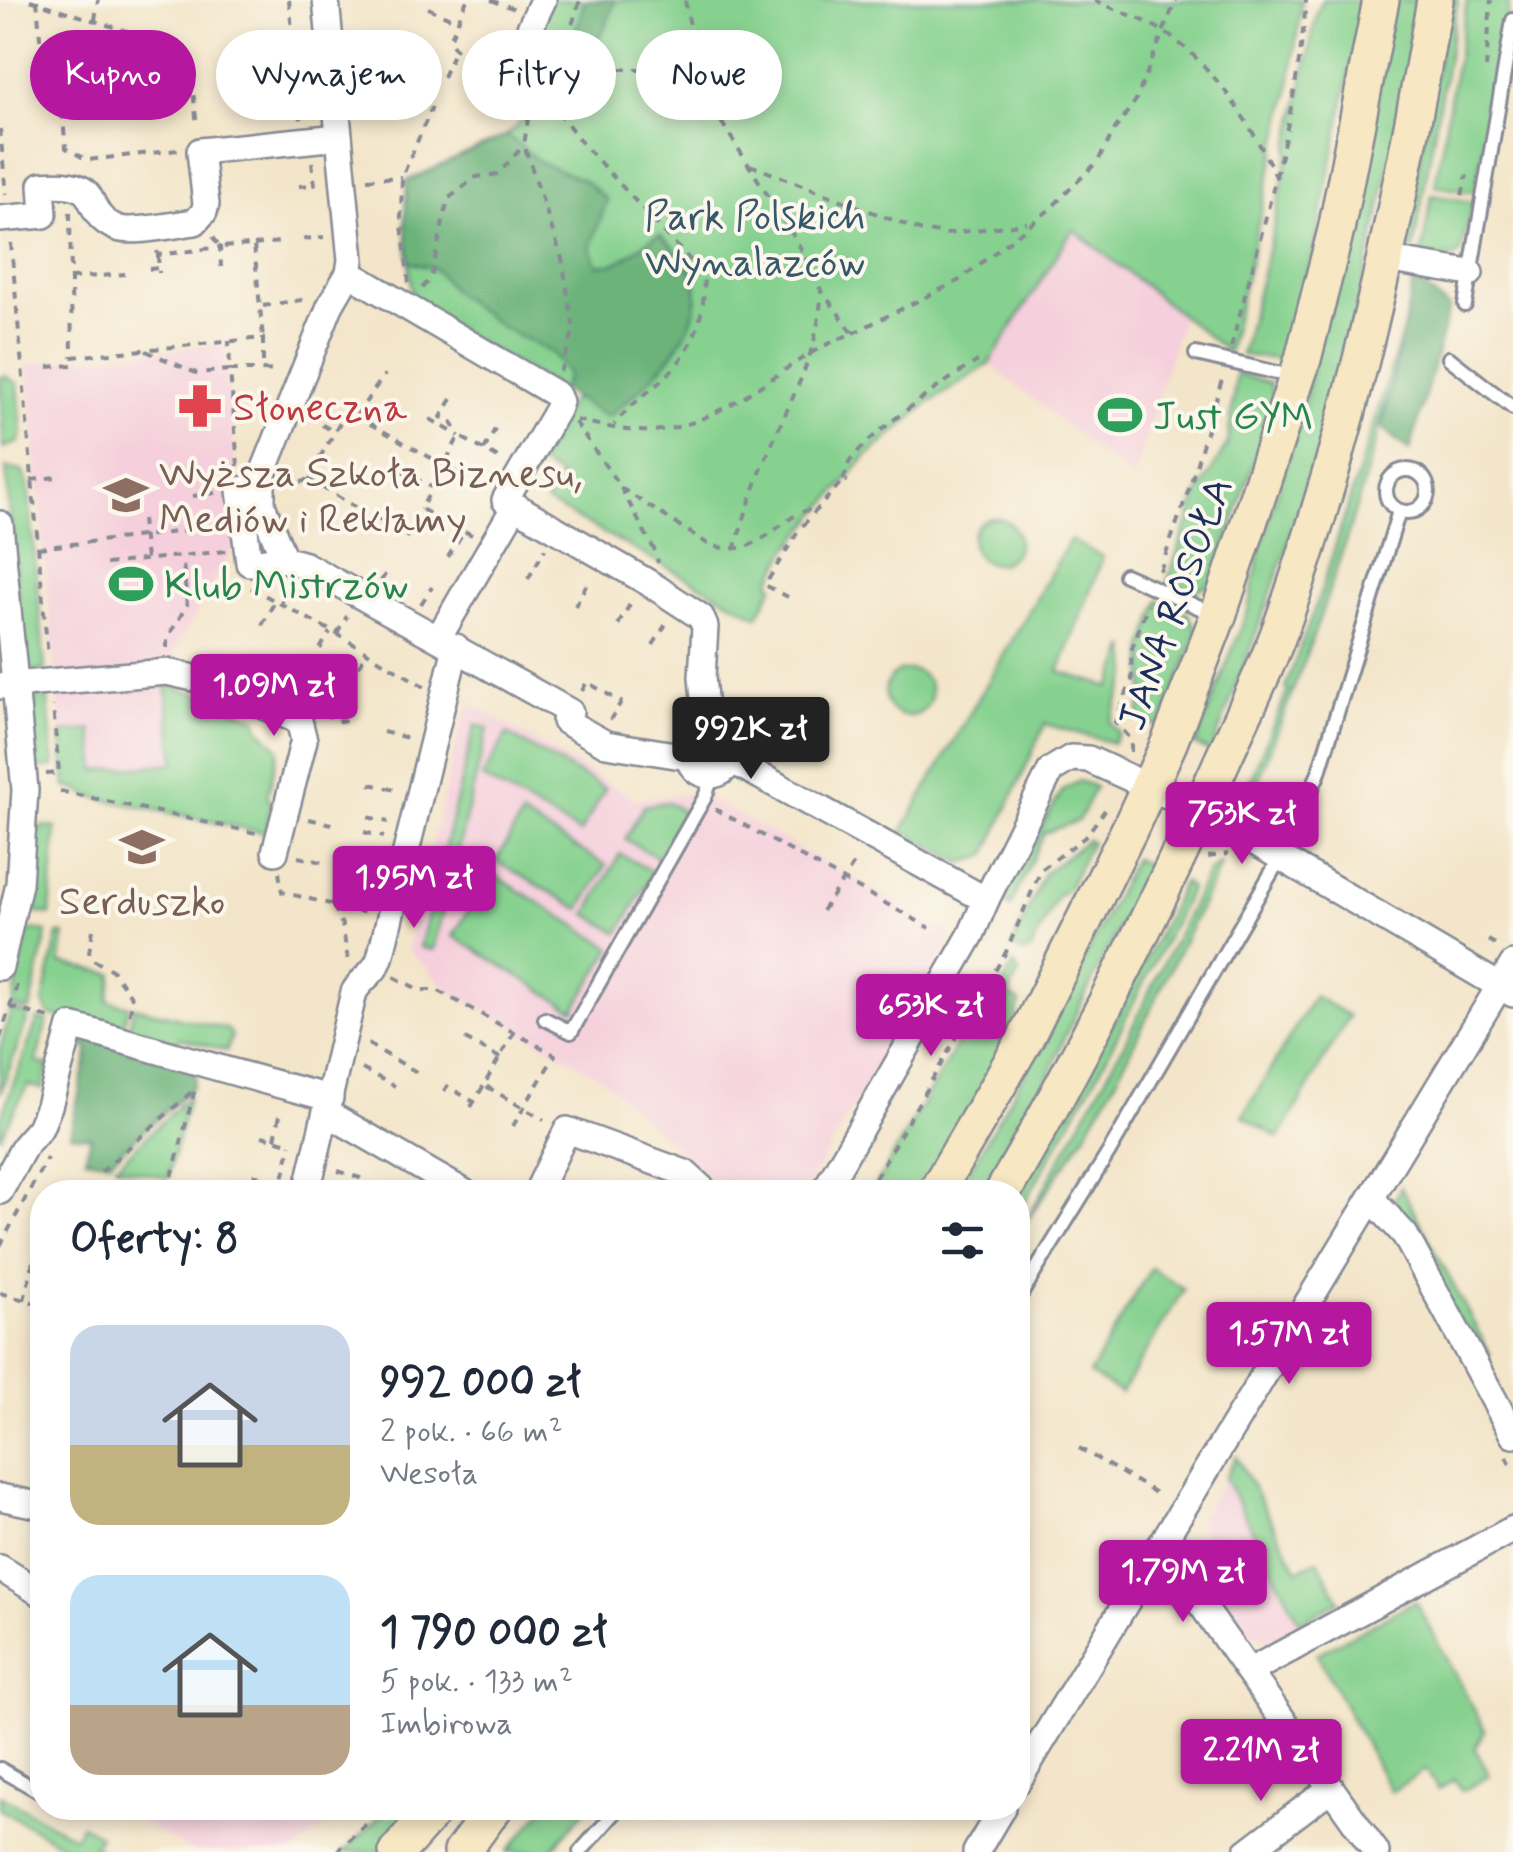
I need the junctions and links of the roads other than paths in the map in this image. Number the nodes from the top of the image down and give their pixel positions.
1 (326, 0) edge
2 (544, 0) edge
3 (1380, 0) edge
4 (1435, 0) edge
5 (1513, 20) edge
6 (521, 30) dead end
7 (340, 137) junction
8 (4, 218) edge
9 (1385, 259) junction
10 (349, 273) junction
11 (1470, 273) junction
12 (1465, 305) dead end
13 (1196, 354) dead end
14 (1449, 358) dead end
15 (1297, 378) junction
16 (1513, 408) edge
17 (240, 490) junction
18 (515, 506) junction
19 (1399, 511) dead end
20 (0, 524) edge
21 (284, 560) junction
22 (1126, 575) dead end
23 (1218, 616) junction
24 (448, 642) junction
25 (8, 685) edge
26 (707, 730) junction
27 (688, 756) junction
28 (722, 768) junction
29 (1151, 786) junction
30 (1200, 810) junction
31 (277, 845) road end
32 (1280, 858) junction
33 (986, 900) junction
34 (10, 971) edge
35 (1508, 982) edge
36 (546, 1019) dead end
37 (328, 1106) junction
38 (310, 1180) edge
39 (445, 1180) edge
40 (543, 1180) edge
41 (693, 1180) edge
42 (831, 1180) edge
43 (943, 1180) edge
44 (1010, 1180) edge
45 (0, 1190) edge
46 (1372, 1199) junction
47 (1030, 1280) edge
48 (1509, 1444) edge
49 (0, 1498) edge
50 (30, 1504) edge
51 (1513, 1528) edge
52 (1160, 1546) junction
53 (0, 1568) edge
54 (30, 1587) edge
55 (1250, 1671) junction
56 (1030, 1761) edge
57 (0, 1769) edge
58 (30, 1786) edge
59 (1330, 1788) junction
60 (426, 1820) edge
61 (485, 1820) edge
62 (609, 1820) edge
63 (995, 1820) edge
64 (398, 1852) edge
65 (462, 1852) edge
66 (580, 1852) edge
67 (976, 1852) edge
68 (1247, 1852) edge
69 (1376, 1852) edge

1 - 7 street
2 - 6 street
3 - 15 main road, JANA ROSOŁA
4 - 9 main road
5 - 11 lane
7 - 8 street
7 - 10 street
9 - 11 street
9 - 30 main road
10 - 17 street
10 - 18 street
11 - 12 lane
13 - 15 lane
14 - 16 lane
15 - 23 main road, JANA ROSOŁA
17 - 21 street
17 - 21 street
18 - 24 street
18 - 26 street
19 - 32 lane
20 - 25 street
21 - 24 street
22 - 23 lane
23 - 29 main road, JANA ROSOŁA
24 - 27 street
24 - 37 street
25 - 31 street
25 - 34 street
26 - 27 street
26 - 28 street
27 - 28 street
28 - 33 street
28 - 36 lane
29 - 30 street
29 - 33 street
29 - 43 main road, JANA ROSOŁA
30 - 32 street
30 - 44 main road
32 - 35 street
32 - 47 lane
33 - 42 street
35 - 46 street
37 - 38 street
37 - 39 street
37 - 45 street
40 - 41 street
46 - 48 street
46 - 52 street
49 - 50 street
51 - 55 street
52 - 55 street
52 - 56 street
53 - 54 street
55 - 59 street
57 - 58 lane
59 - 68 street
59 - 69 street
60 - 64 main road
61 - 65 main road
62 - 66 lane
63 - 67 street

